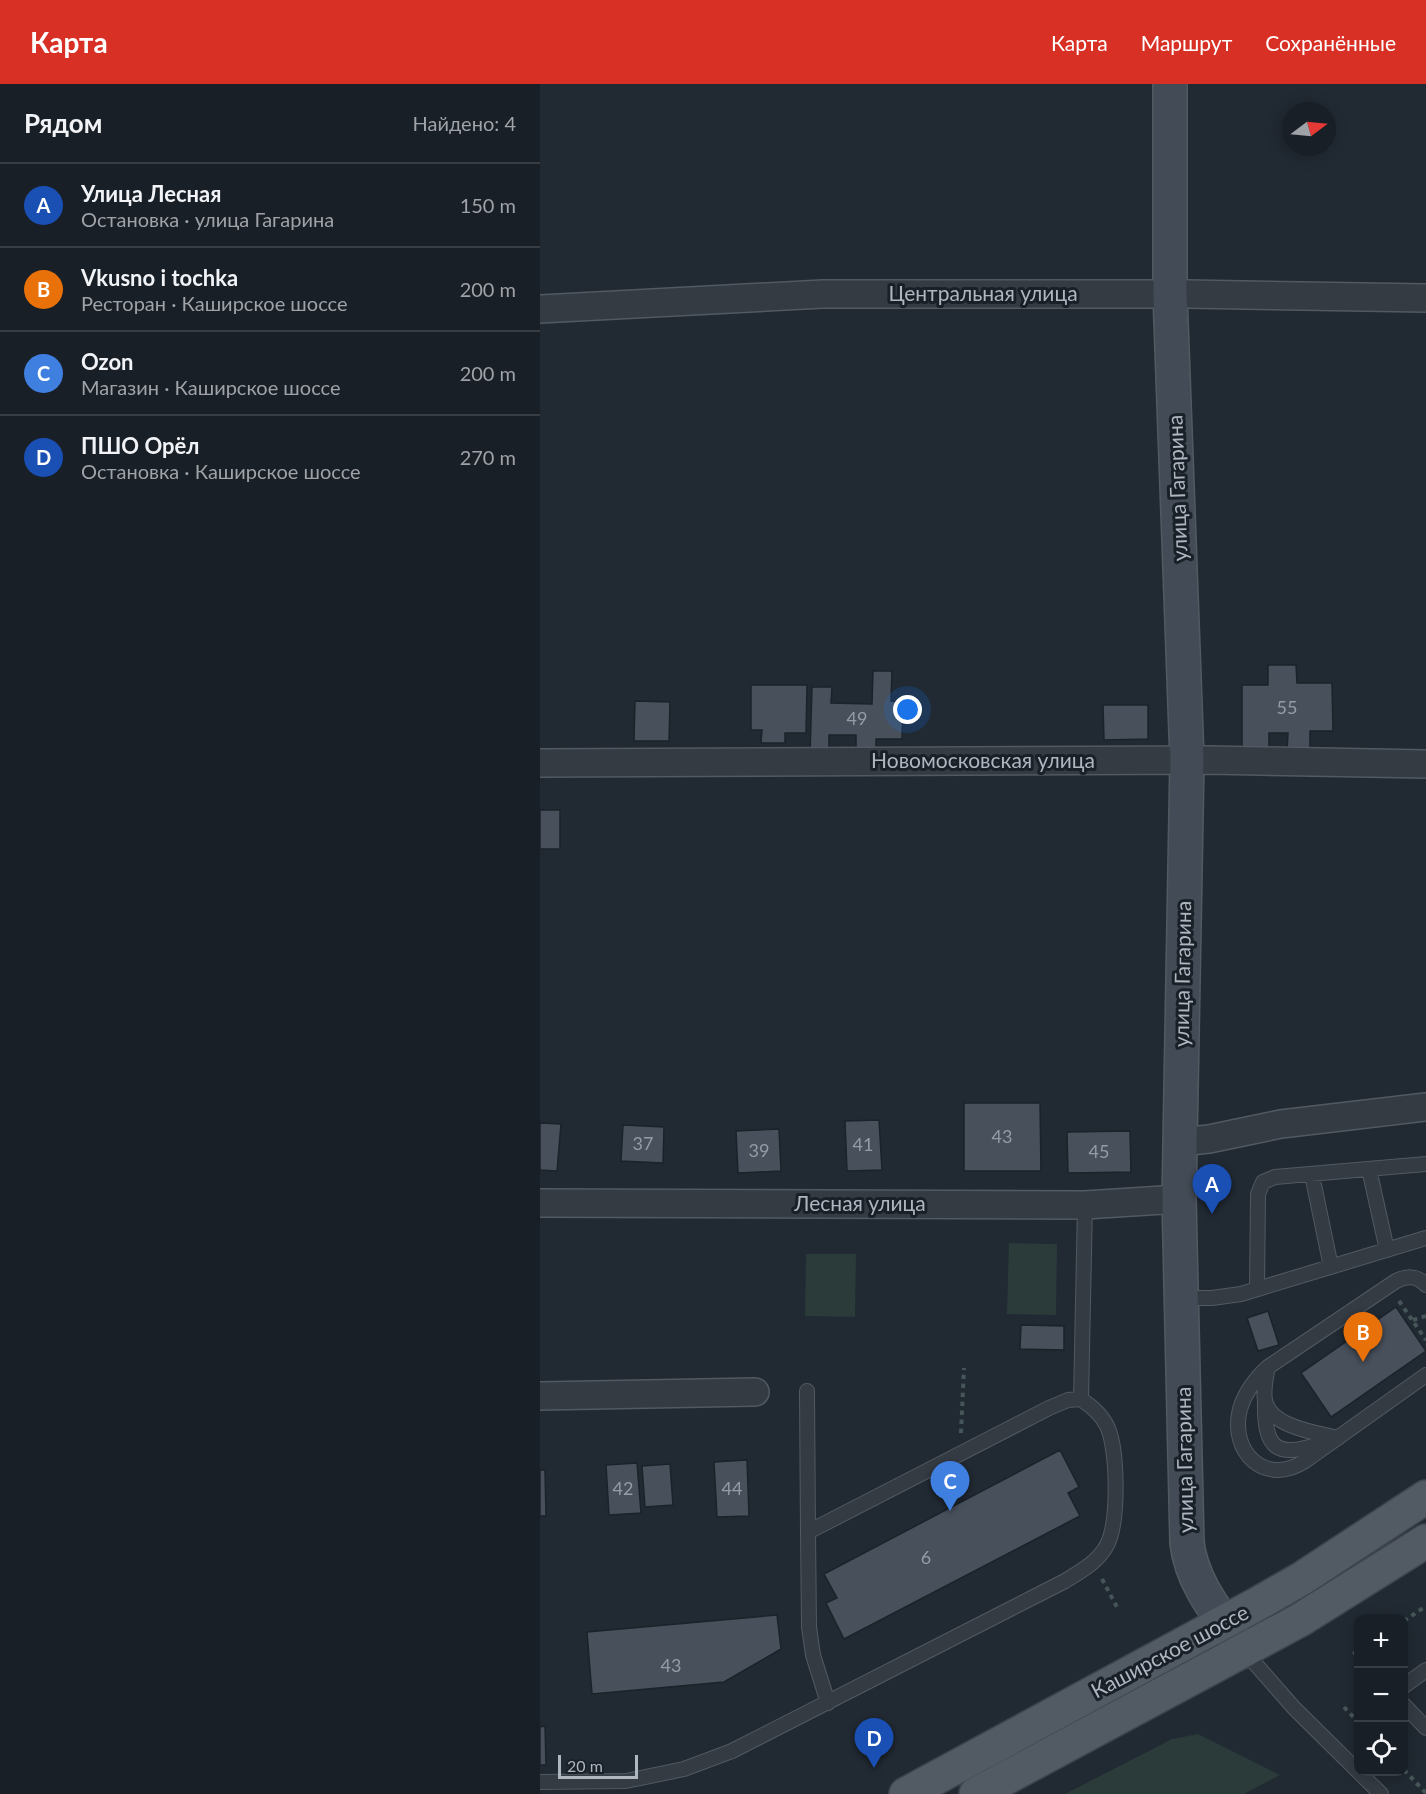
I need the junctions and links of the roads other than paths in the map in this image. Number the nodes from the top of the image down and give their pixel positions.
1 (1170, 84) edge
2 (1170, 294) junction
3 (1426, 298) edge
4 (540, 309) edge
5 (1187, 760) junction
6 (540, 763) edge
7 (1426, 764) edge
8 (1426, 1107) edge
9 (1179, 1142) junction
10 (1425, 1168) edge
11 (1369, 1169) junction
12 (1312, 1175) junction
13 (1179, 1199) junction
14 (540, 1203) edge
15 (1085, 1204) junction
16 (1426, 1238) edge
17 (1387, 1250) junction
18 (1332, 1267) junction
19 (1426, 1285) edge
20 (1257, 1289) junction
21 (1181, 1298) junction
22 (1268, 1367) junction
23 (1426, 1375) edge
24 (807, 1391) dead end
25 (755, 1392) dead end
26 (540, 1396) edge
27 (1081, 1399) junction
28 (1265, 1401) junction
29 (1338, 1438) junction
30 (1426, 1497) edge
31 (808, 1532) junction
32 (1426, 1541) edge
33 (1224, 1622) junction
34 (1244, 1651) junction
35 (1426, 1670) edge
36 (1408, 1683) edge
37 (828, 1703) junction
38 (1408, 1709) edge
39 (1426, 1728) edge
40 (540, 1782) edge
41 (906, 1794) edge
42 (976, 1794) edge
43 (1381, 1794) edge

1 - 2 street, улица Гагарина
2 - 3 street, Центральная улица
2 - 4 street, Центральная улица
2 - 5 street, улица Гагарина
5 - 6 street, Новомосковская улица
5 - 7 street, Новомосковская улица
5 - 9 street, улица Гагарина
8 - 9 street
9 - 13 street, улица Гагарина
10 - 11 lane
11 - 12 lane
11 - 17 lane
12 - 18 lane
12 - 20 lane
13 - 15 street, Лесная улица
13 - 21 street, улица Гагарина
14 - 15 street, Лесная улица
15 - 27 lane
16 - 17 lane
17 - 18 lane
18 - 20 lane
19 - 22 lane
20 - 21 lane
21 - 33 street, улица Гагарина
22 - 28 lane
22 - 29 lane
23 - 29 lane
24 - 31 lane
25 - 26 street
27 - 31 lane
27 - 37 lane
28 - 29 lane
28 - 29 lane
30 - 33 main road, Каширское шоссе
31 - 37 lane
32 - 34 main road, Каширское шоссе
33 - 34 street, улица Гагарина
33 - 41 main road, Каширское шоссе
34 - 42 main road, Каширское шоссе
34 - 43 lane, улица Гагарина
35 - 36 lane
37 - 40 lane
38 - 39 lane

